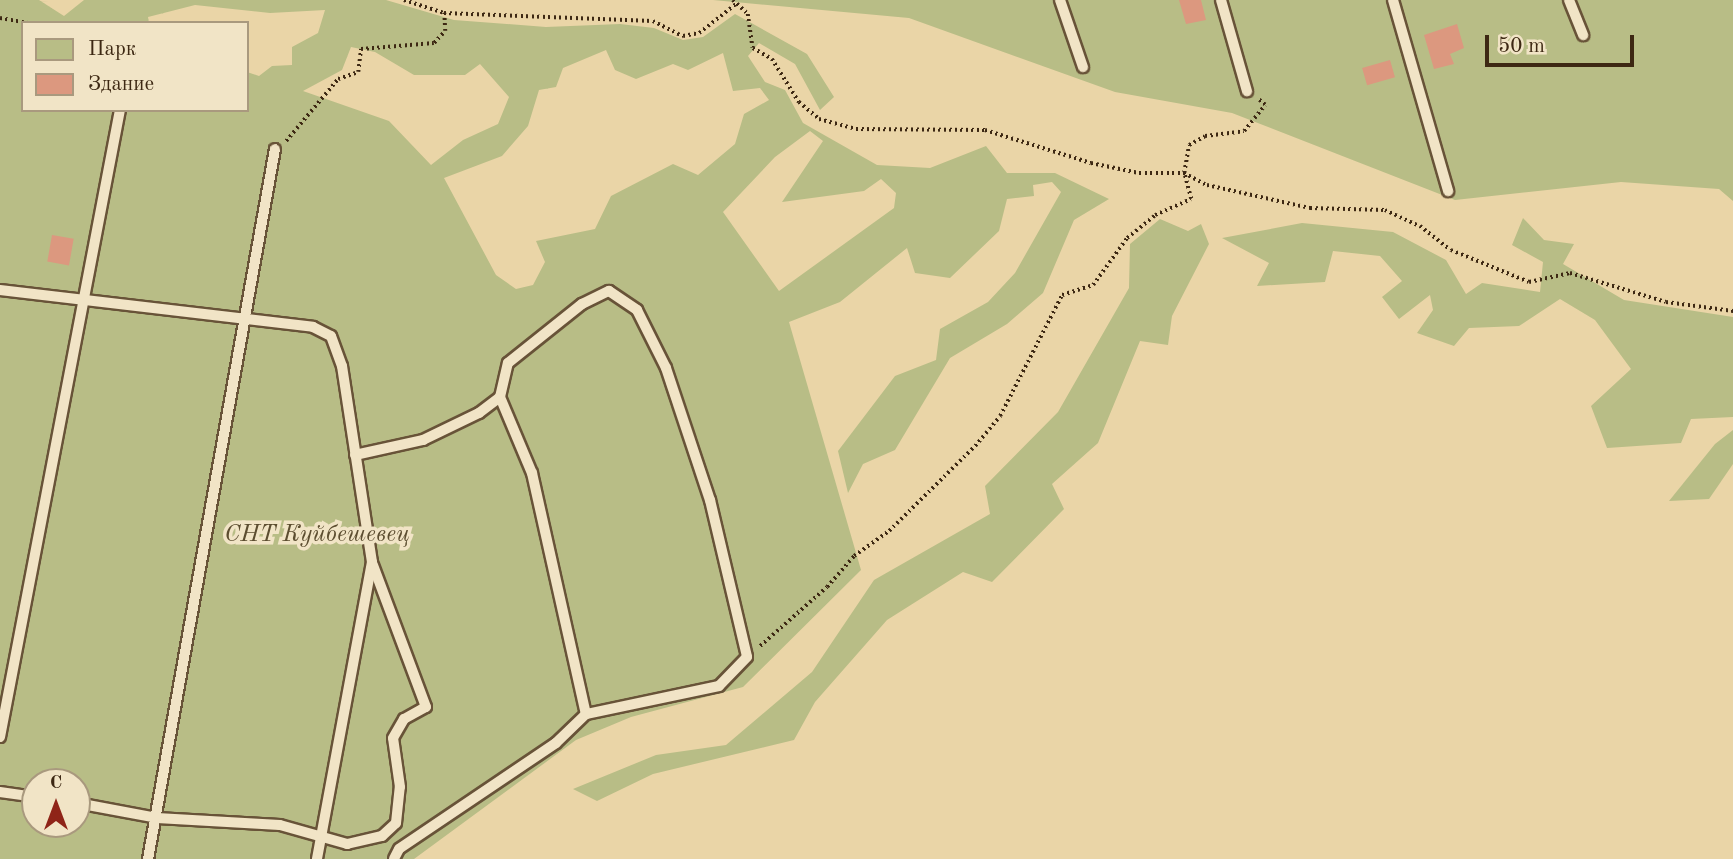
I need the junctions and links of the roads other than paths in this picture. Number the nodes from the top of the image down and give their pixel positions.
1 (1059, 0) edge
2 (1221, 0) edge
3 (1393, 0) edge
4 (1569, 0) edge
5 (1583, 35) dead end
6 (1083, 67) dead end
7 (1247, 91) road end
8 (120, 112) edge
9 (275, 149) road end
10 (1448, 191) dead end
11 (0, 290) edge
12 (82, 300) junction
13 (244, 319) junction
14 (500, 397) junction
15 (355, 455) junction
16 (372, 562) junction
17 (586, 714) junction
18 (0, 737) edge
19 (0, 792) edge
20 (21, 795) edge
21 (91, 806) edge
22 (157, 818) junction
23 (322, 834) junction
24 (148, 859) edge
25 (317, 859) edge
26 (394, 859) edge

1 - 6 lane
2 - 7 lane
3 - 10 lane
4 - 5 lane
8 - 12 lane
9 - 13 lane
11 - 12 lane
12 - 13 lane
12 - 18 lane
13 - 15 lane
13 - 22 lane
14 - 15 lane
14 - 17 lane
14 - 17 lane
15 - 16 lane
16 - 23 lane
16 - 23 lane
17 - 26 lane
19 - 20 lane
21 - 22 lane
22 - 23 lane
22 - 24 lane
23 - 25 lane

